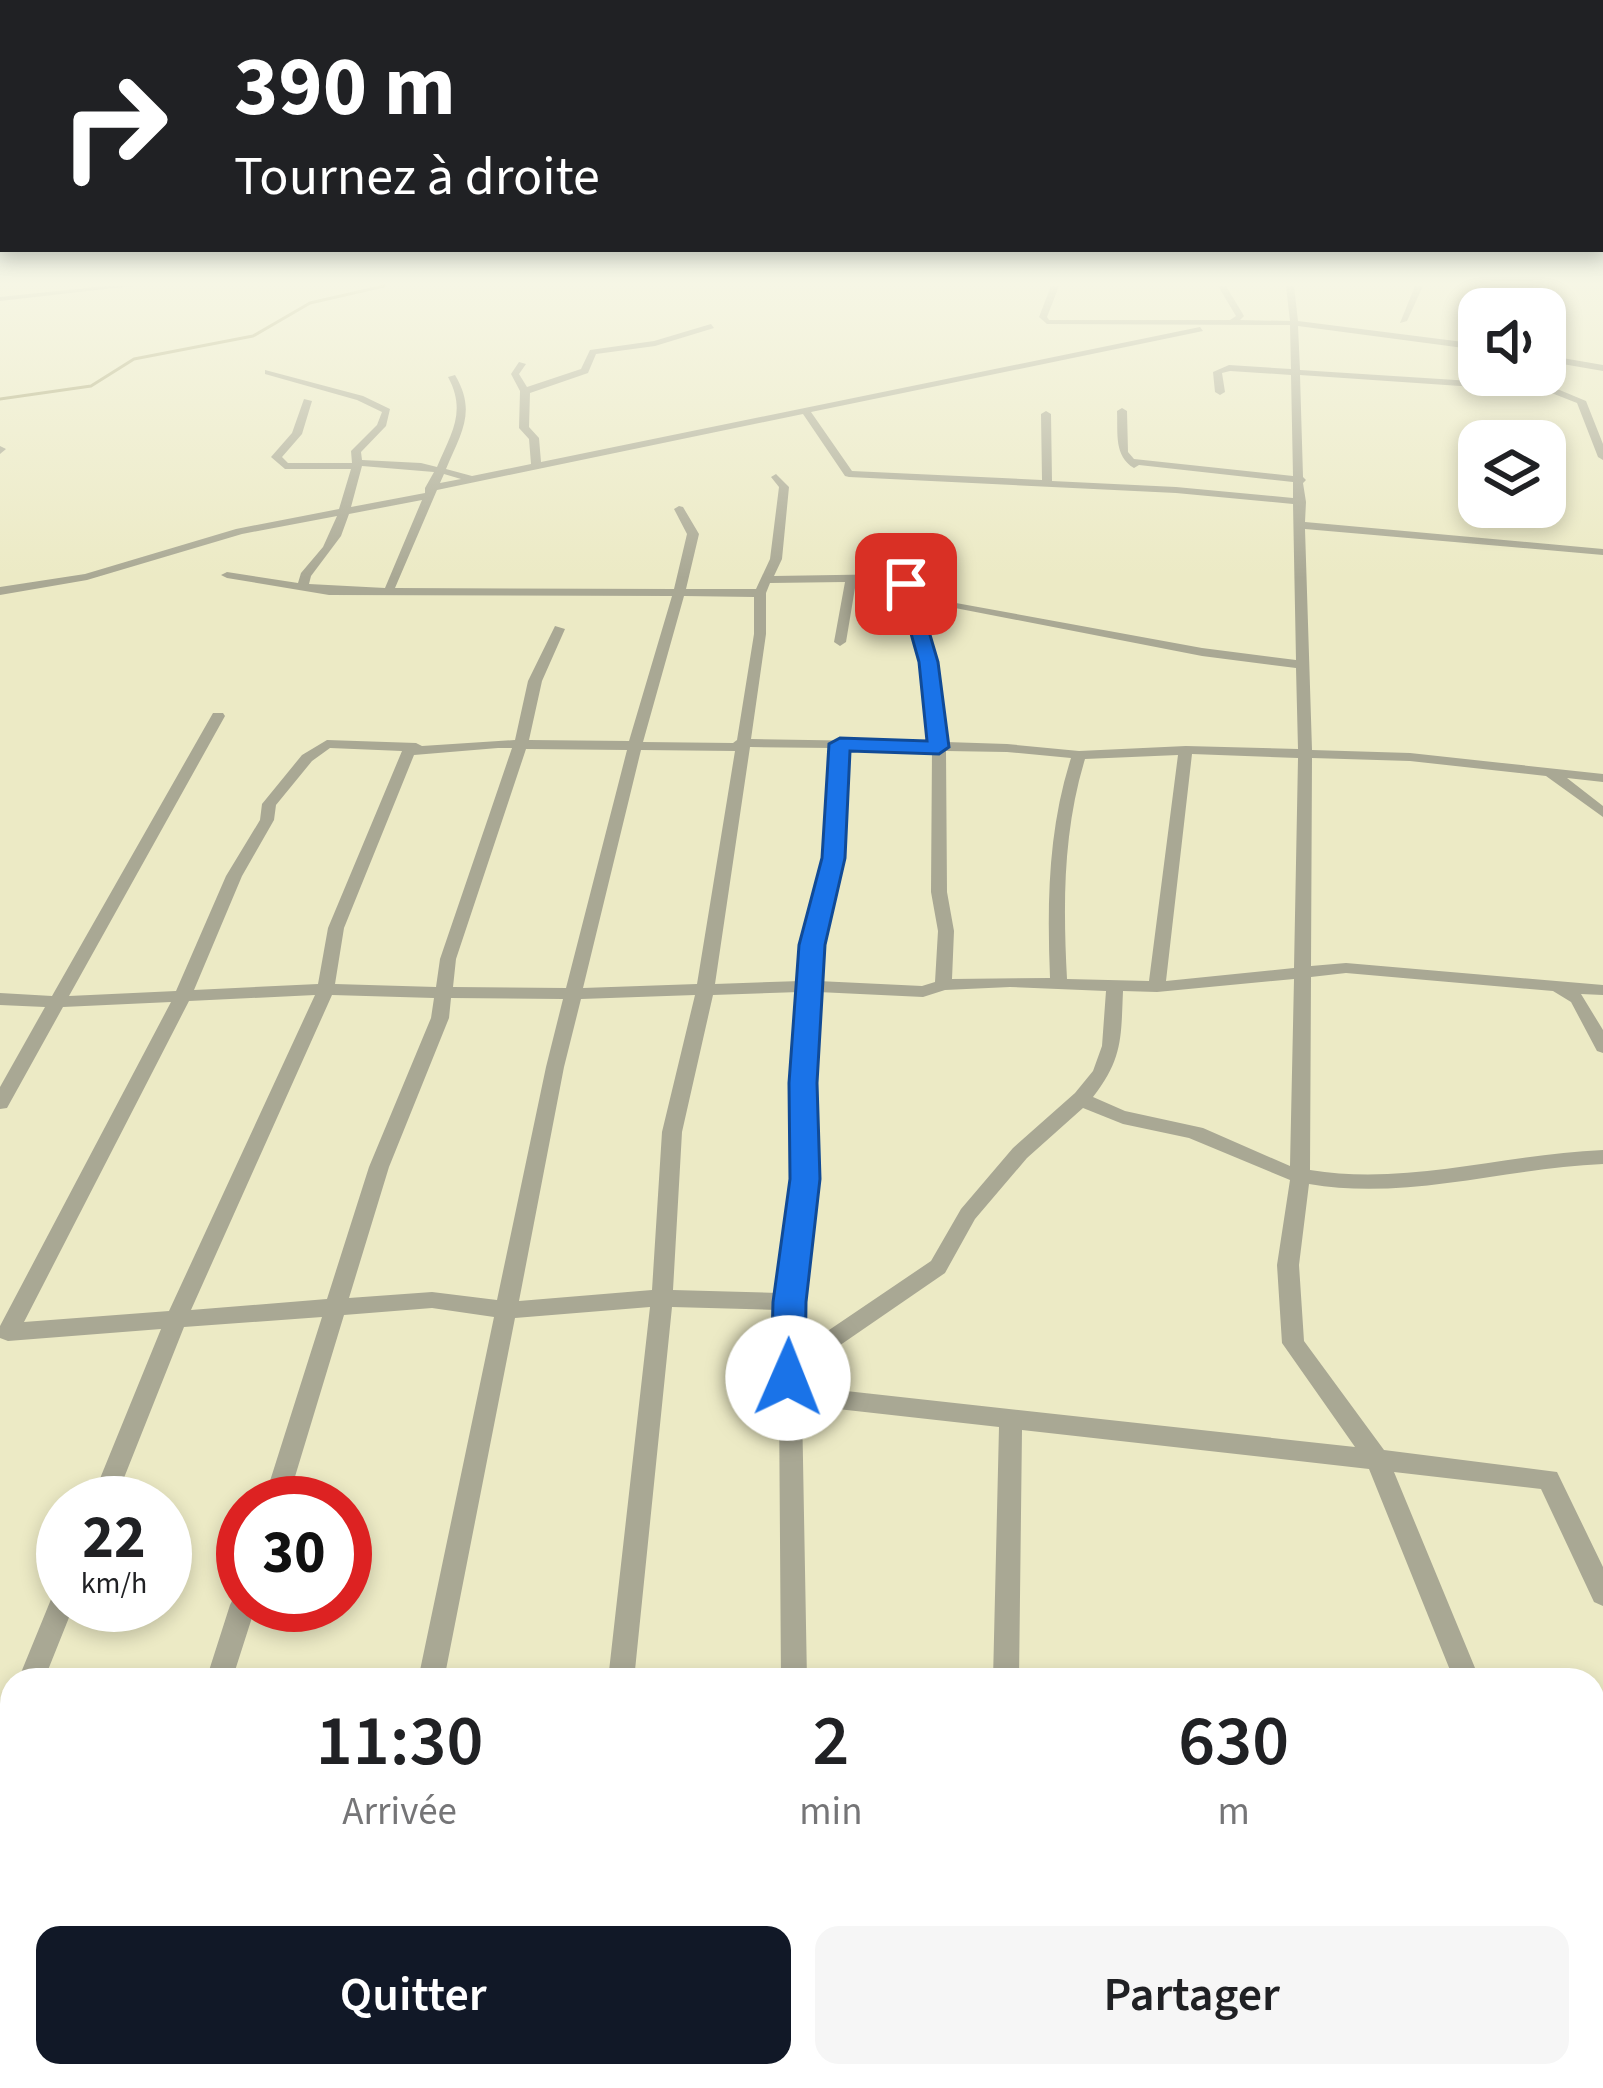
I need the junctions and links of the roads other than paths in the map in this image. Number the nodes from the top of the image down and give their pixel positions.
1 (306, 383) edge
2 (456, 383) edge
3 (521, 383) edge
4 (548, 383) edge
5 (945, 383) edge
6 (1218, 383) edge
7 (1299, 383) edge
8 (1439, 383) edge
9 (525, 391) junction
10 (1220, 392) dead end
11 (307, 401) dead end
12 (1122, 411) dead end
13 (807, 413) junction
14 (1046, 414) dead end
15 (1603, 457) edge
16 (1129, 461) junction
17 (357, 463) junction
18 (536, 467) junction
19 (441, 470) junction
20 (776, 477) dead end
21 (473, 478) junction
22 (1300, 480) junction
23 (1047, 484) junction
24 (1156, 489) junction
25 (429, 492) junction
26 (1300, 502) junction
27 (679, 509) dead end
28 (348, 510) junction
29 (1300, 525) junction
30 (1603, 552) edge
31 (227, 575) dead end
32 (851, 579) junction
33 (764, 586) junction
34 (303, 587) junction
35 (390, 587) junction
36 (0, 591) edge
37 (677, 591) junction
38 (912, 596) junction
39 (559, 628) dead end
40 (840, 642) dead end
41 (1300, 664) junction
42 (218, 716) dead end
43 (519, 744) junction
44 (634, 744) junction
45 (840, 744) junction
46 (740, 745) junction
47 (416, 747) junction
48 (939, 747) junction
49 (1186, 750) junction
50 (1305, 753) junction
51 (1079, 755) junction
52 (1551, 773) junction
53 (1603, 778) edge
54 (1603, 813) edge
55 (1301, 970) junction
56 (1059, 983) junction
57 (943, 985) junction
58 (813, 986) junction
59 (1115, 987) junction
60 (1157, 987) junction
61 (1557, 987) junction
62 (326, 989) junction
63 (572, 990) junction
64 (1603, 990) edge
65 (705, 991) junction
66 (446, 994) junction
67 (182, 997) junction
68 (0, 999) edge
69 (61, 1002) junction
70 (1603, 1047) edge
71 (1082, 1098) junction
72 (0, 1103) edge
73 (1603, 1157) edge
74 (1300, 1176) junction
75 (662, 1298) junction
76 (789, 1302) junction
77 (506, 1310) junction
78 (337, 1311) junction
79 (176, 1318) junction
80 (3, 1338) edge
81 (790, 1368) junction
82 (786, 1394) junction
83 (1011, 1417) junction
84 (1376, 1458) junction
85 (113, 1476) edge
86 (284, 1476) edge
87 (1603, 1594) edge
88 (50, 1632) edge
89 (234, 1632) edge
90 (36, 1668) edge
91 (223, 1668) edge
92 (433, 1668) edge
93 (622, 1668) edge
94 (794, 1668) edge
95 (1006, 1668) edge
96 (1462, 1668) edge

1 - 17 street
2 - 19 street
3 - 9 street
4 - 9 street
5 - 13 street
6 - 10 street
7 - 22 street
8 - 15 street
9 - 18 street
11 - 17 street
12 - 16 street
13 - 18 street
13 - 23 street
14 - 23 street
16 - 22 street
16 - 24 street
17 - 19 street
17 - 28 street
18 - 21 street
19 - 21 street
19 - 25 street
20 - 33 street
21 - 25 street
22 - 26 street
23 - 24 street
24 - 26 street
25 - 28 street
25 - 35 street
26 - 29 street
27 - 37 street
28 - 34 street
28 - 36 street
29 - 30 street
29 - 41 street
31 - 34 street
32 - 33 street
32 - 38 street
32 - 40 street
33 - 37 street
33 - 46 street
34 - 35 street
35 - 37 street
37 - 44 street
38 - 41 street
38 - 48 street
39 - 43 street
41 - 50 street
42 - 69 street
43 - 44 street
43 - 47 street
43 - 66 street
44 - 46 street
44 - 63 street
45 - 46 street
45 - 48 street
45 - 58 street
46 - 65 street
47 - 62 street
47 - 67 street
48 - 51 street
48 - 57 street
49 - 50 street
49 - 51 street
49 - 60 street
50 - 52 street
50 - 55 street
51 - 56 street
52 - 53 street
52 - 54 street
55 - 60 street
55 - 61 street
55 - 74 street
56 - 57 street
56 - 59 street
57 - 58 street
58 - 65 street
58 - 76 street
59 - 60 street
59 - 71 street
61 - 64 street
61 - 70 street
62 - 66 street
62 - 67 street
62 - 79 street
63 - 65 street
63 - 66 street
63 - 77 street
65 - 75 street
66 - 78 street
67 - 69 street
67 - 80 street
68 - 69 street
69 - 72 street
71 - 74 street
71 - 81 street
73 - 74 street
74 - 84 street
75 - 76 street
75 - 77 street
75 - 93 street
76 - 81 street
77 - 78 street
77 - 92 street
78 - 79 street
78 - 86 street
79 - 80 street
79 - 85 street
81 - 82 street
82 - 83 street
82 - 94 street
83 - 84 street
83 - 95 street
84 - 87 street
84 - 96 street
88 - 90 street
89 - 91 street

